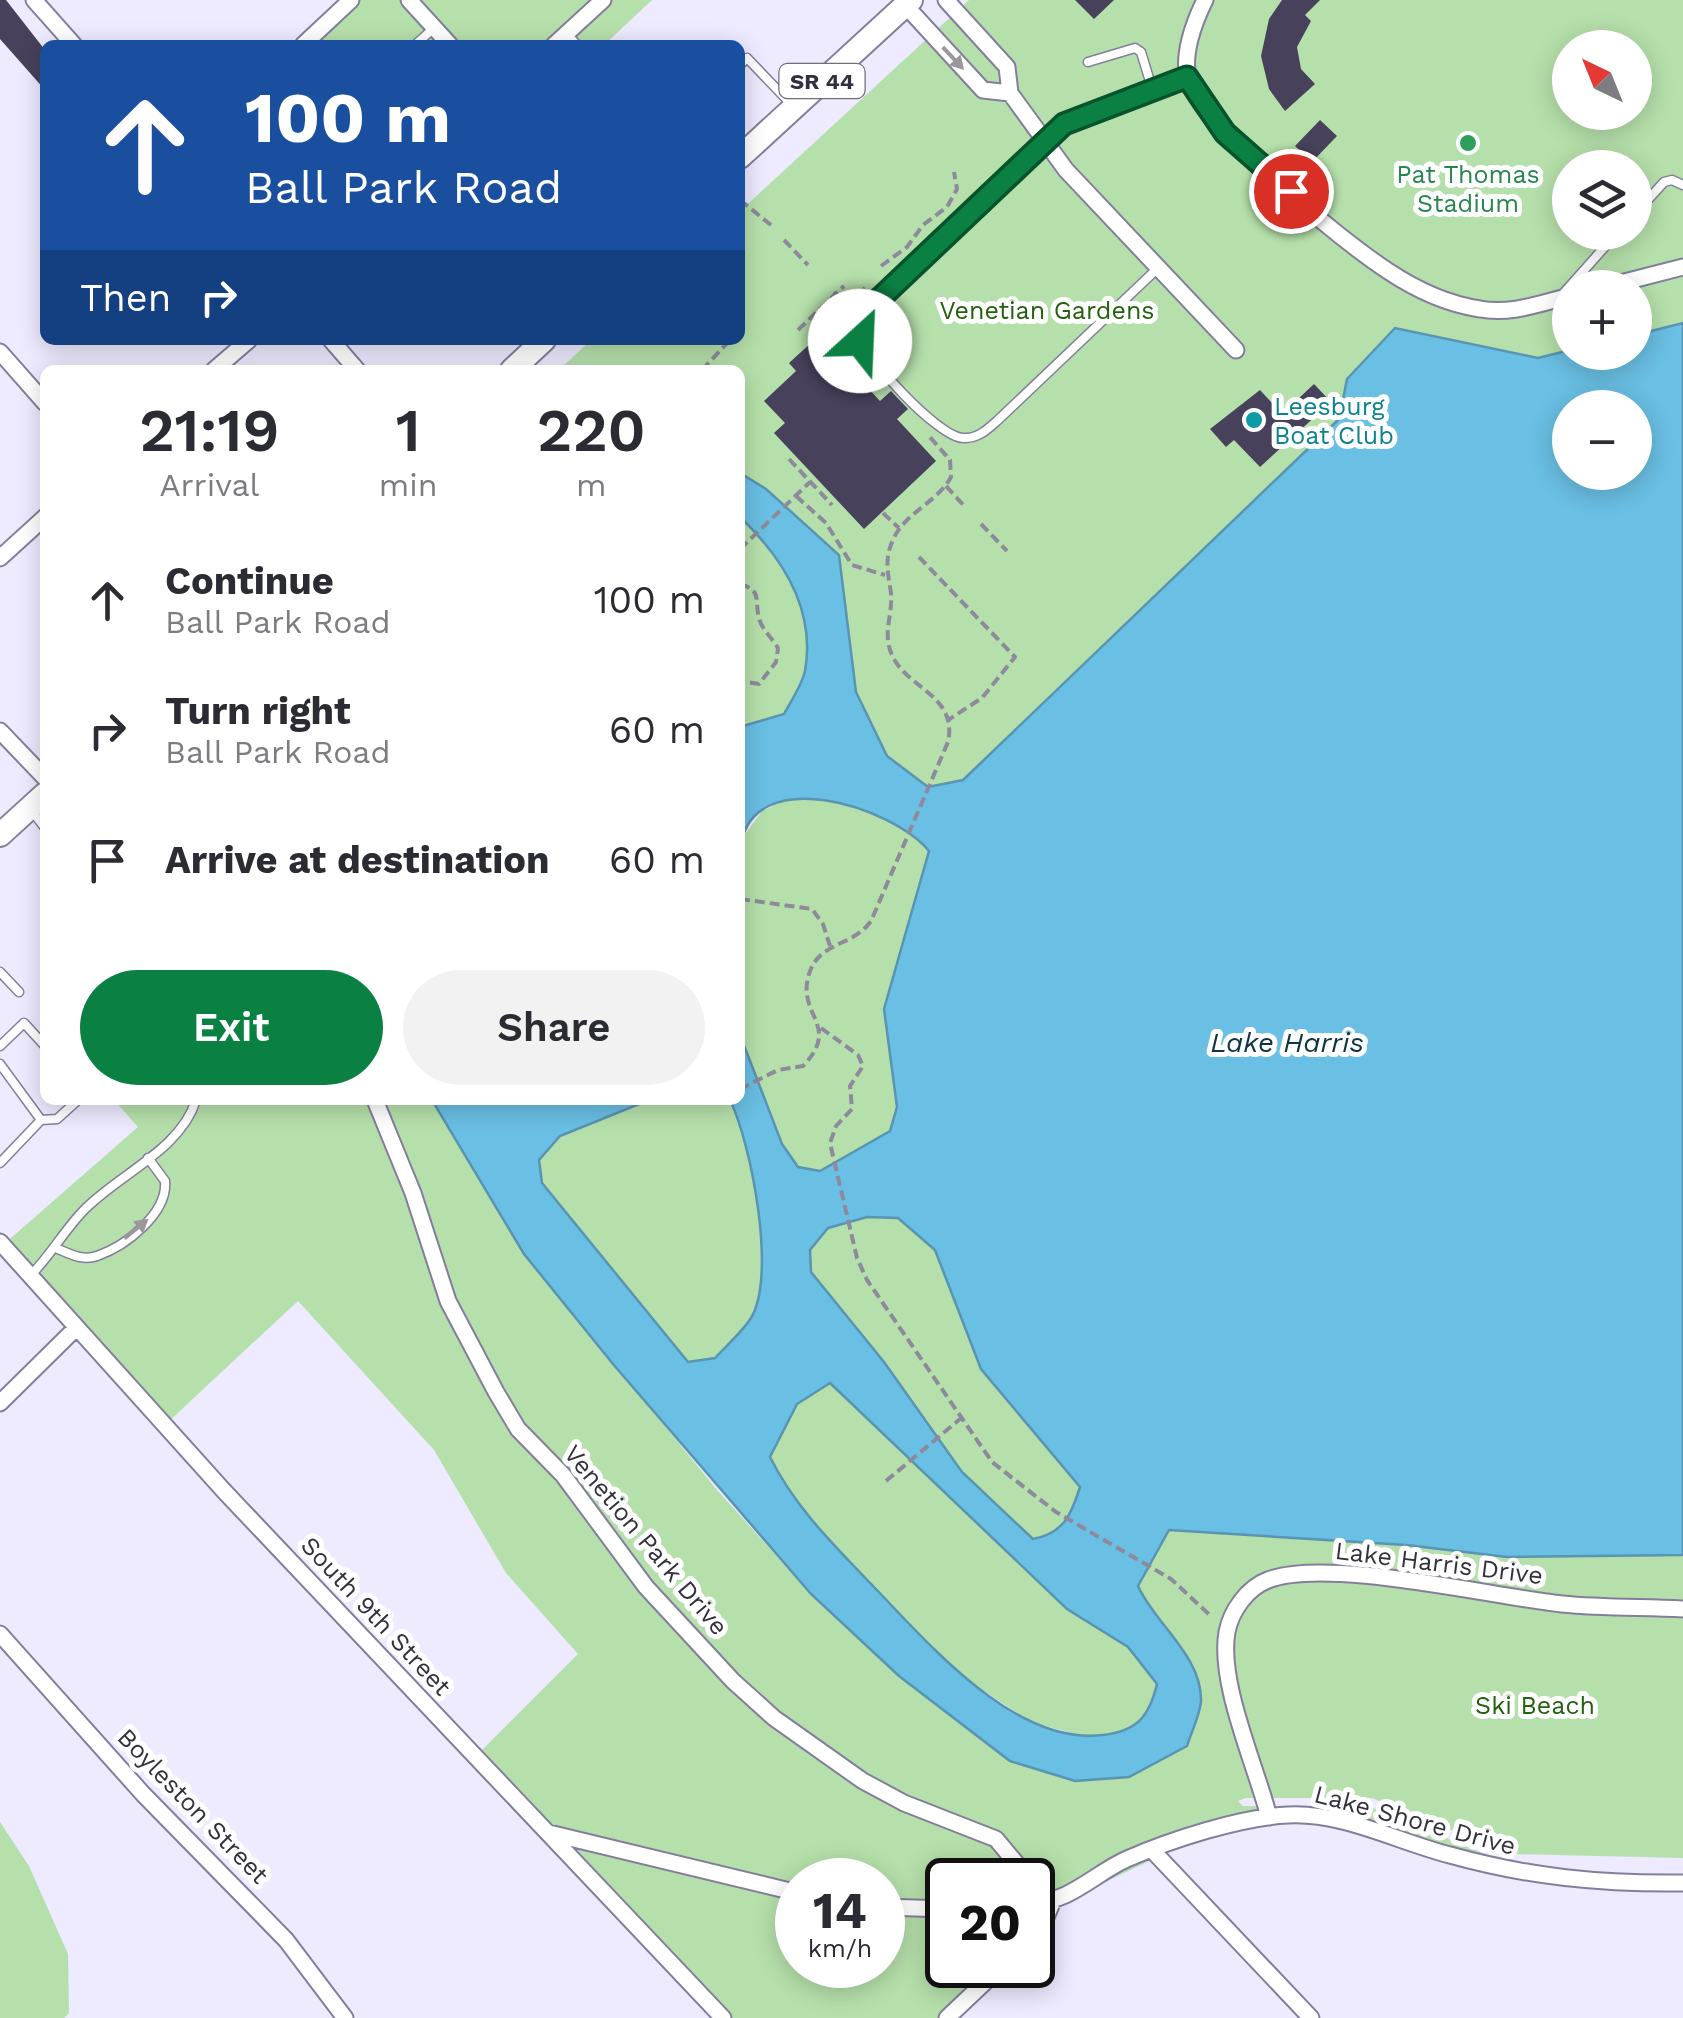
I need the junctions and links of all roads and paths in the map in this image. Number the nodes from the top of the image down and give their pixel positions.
1 (34, 0) edge
2 (350, 0) edge
3 (408, 0) edge
4 (603, 0) edge
5 (946, 0) edge
6 (1206, 0) edge
7 (908, 3) edge
8 (434, 28) junction
9 (70, 40) edge
10 (307, 40) edge
11 (421, 40) edge
12 (445, 40) edge
13 (567, 40) edge
14 (745, 60) edge
15 (1088, 62) dead end
16 (1187, 77) junction
17 (1152, 88) junction
18 (1010, 93) junction
19 (794, 108) junction
20 (1046, 143) junction
21 (745, 152) edge
22 (954, 172) dead end
23 (1683, 186) edge
24 (1652, 195) edge
25 (745, 204) edge
26 (770, 225) dead end
27 (784, 240) dead end
28 (1603, 250) edge
29 (808, 266) dead end
30 (881, 266) dead end
31 (1683, 267) edge
32 (1158, 268) junction
33 (1586, 270) edge
34 (1652, 275) edge
35 (844, 286) dead end
36 (834, 293) junction
37 (1552, 300) edge
38 (846, 306) dead end
39 (798, 330) dead end
40 (243, 345) edge
41 (335, 345) edge
42 (539, 345) edge
43 (725, 345) edge
44 (1236, 350) dead end
45 (0, 352) edge
46 (220, 365) edge
47 (353, 365) edge
48 (517, 365) edge
49 (707, 365) edge
50 (40, 396) edge
51 (920, 426) dead end
52 (789, 459) dead end
53 (810, 482) junction
54 (946, 486) junction
55 (796, 496) junction
56 (832, 505) dead end
57 (966, 508) dead end
58 (883, 513) dead end
59 (40, 522) edge
60 (981, 524) dead end
61 (899, 528) junction
62 (745, 544) edge
63 (1008, 551) dead end
64 (919, 557) dead end
65 (0, 558) edge
66 (886, 575) junction
67 (745, 586) edge
68 (745, 683) edge
69 (948, 720) junction
70 (0, 731) edge
71 (40, 773) edge
72 (37, 801) edge
73 (0, 835) edge
74 (745, 900) edge
75 (830, 946) junction
76 (0, 972) edge
77 (20, 992) dead end
78 (821, 1028) junction
79 (40, 1041) edge
80 (0, 1046) edge
81 (0, 1064) edge
82 (745, 1086) edge
83 (72, 1105) edge
84 (194, 1105) edge
85 (378, 1105) edge
86 (42, 1120) junction
87 (148, 1158) junction
88 (0, 1163) edge
89 (0, 1242) edge
90 (58, 1248) junction
91 (30, 1276) junction
92 (76, 1328) junction
93 (0, 1403) edge
94 (960, 1419) junction
95 (889, 1479) dead end
96 (1683, 1609) edge
97 (1230, 1624) junction
98 (0, 1634) edge
99 (1269, 1816) junction
100 (549, 1833) junction
101 (1152, 1850) junction
102 (1011, 1858) edge
103 (1683, 1883) edge
104 (775, 1887) edge
105 (1055, 1901) edge
106 (979, 1988) edge
107 (952, 2013) edge
108 (345, 2018) edge
109 (722, 2018) edge
110 (1310, 2018) edge

1 - 9 street
2 - 10 street
3 - 8 street
4 - 13 street
5 - 18 street
6 - 16 street
7 -> 18 street
7 - 19 main road, SR 44
8 - 11 lane
8 - 12 street
14 - 19 lane
15 - 17 lane
16 - 17 street
16 - 37 street
17 - 20 street
18 - 20 street
19 - 21 main road, SR 44
20 - 32 street
20 - 32 lane
22 - 30 path
23 - 24 lane
25 - 26 path
27 - 29 path
28 - 33 lane
31 - 34 street
32 - 44 street
35 - 36 path
36 - 38 path
36 - 39 path
40 - 46 street
41 - 47 street
42 - 48 main road
43 - 49 path
45 - 50 street
51 - 54 path
52 - 53 path
53 - 55 path
53 - 56 path
54 - 57 path
54 - 61 path
55 - 62 path
55 - 66 path
58 - 61 path
59 - 65 street
60 - 63 path
61 - 66 path
64 - 69 path
66 - 69 path
67 - 68 path
69 - 75 path
70 - 71 street
72 - 73 main road
74 - 75 path
75 - 78 path
76 - 77 lane
78 - 82 path
78 - 94 path
79 - 80 lane
81 - 86 lane
83 - 86 lane
84 - 87 lane
85 - 102 street, Venetion Park Drive
86 - 88 lane
87 - 90 lane
90 -> 87 lane
89 - 91 street, South 9th Street
90 - 91 lane
91 - 92 street, South 9th Street
92 - 93 street
92 - 100 street, South 9th Street
94 - 95 path
94 - 97 path
96 - 97 street, Lake Harris Drive
97 - 99 street
98 - 108 street, Boyleston Street
99 - 101 street, Lake Shore Drive
99 - 103 street, Lake Shore Drive
100 - 104 street
100 - 109 street, South 9th Street
101 - 105 street, Lake Shore Drive
101 - 110 street
106 - 107 street

